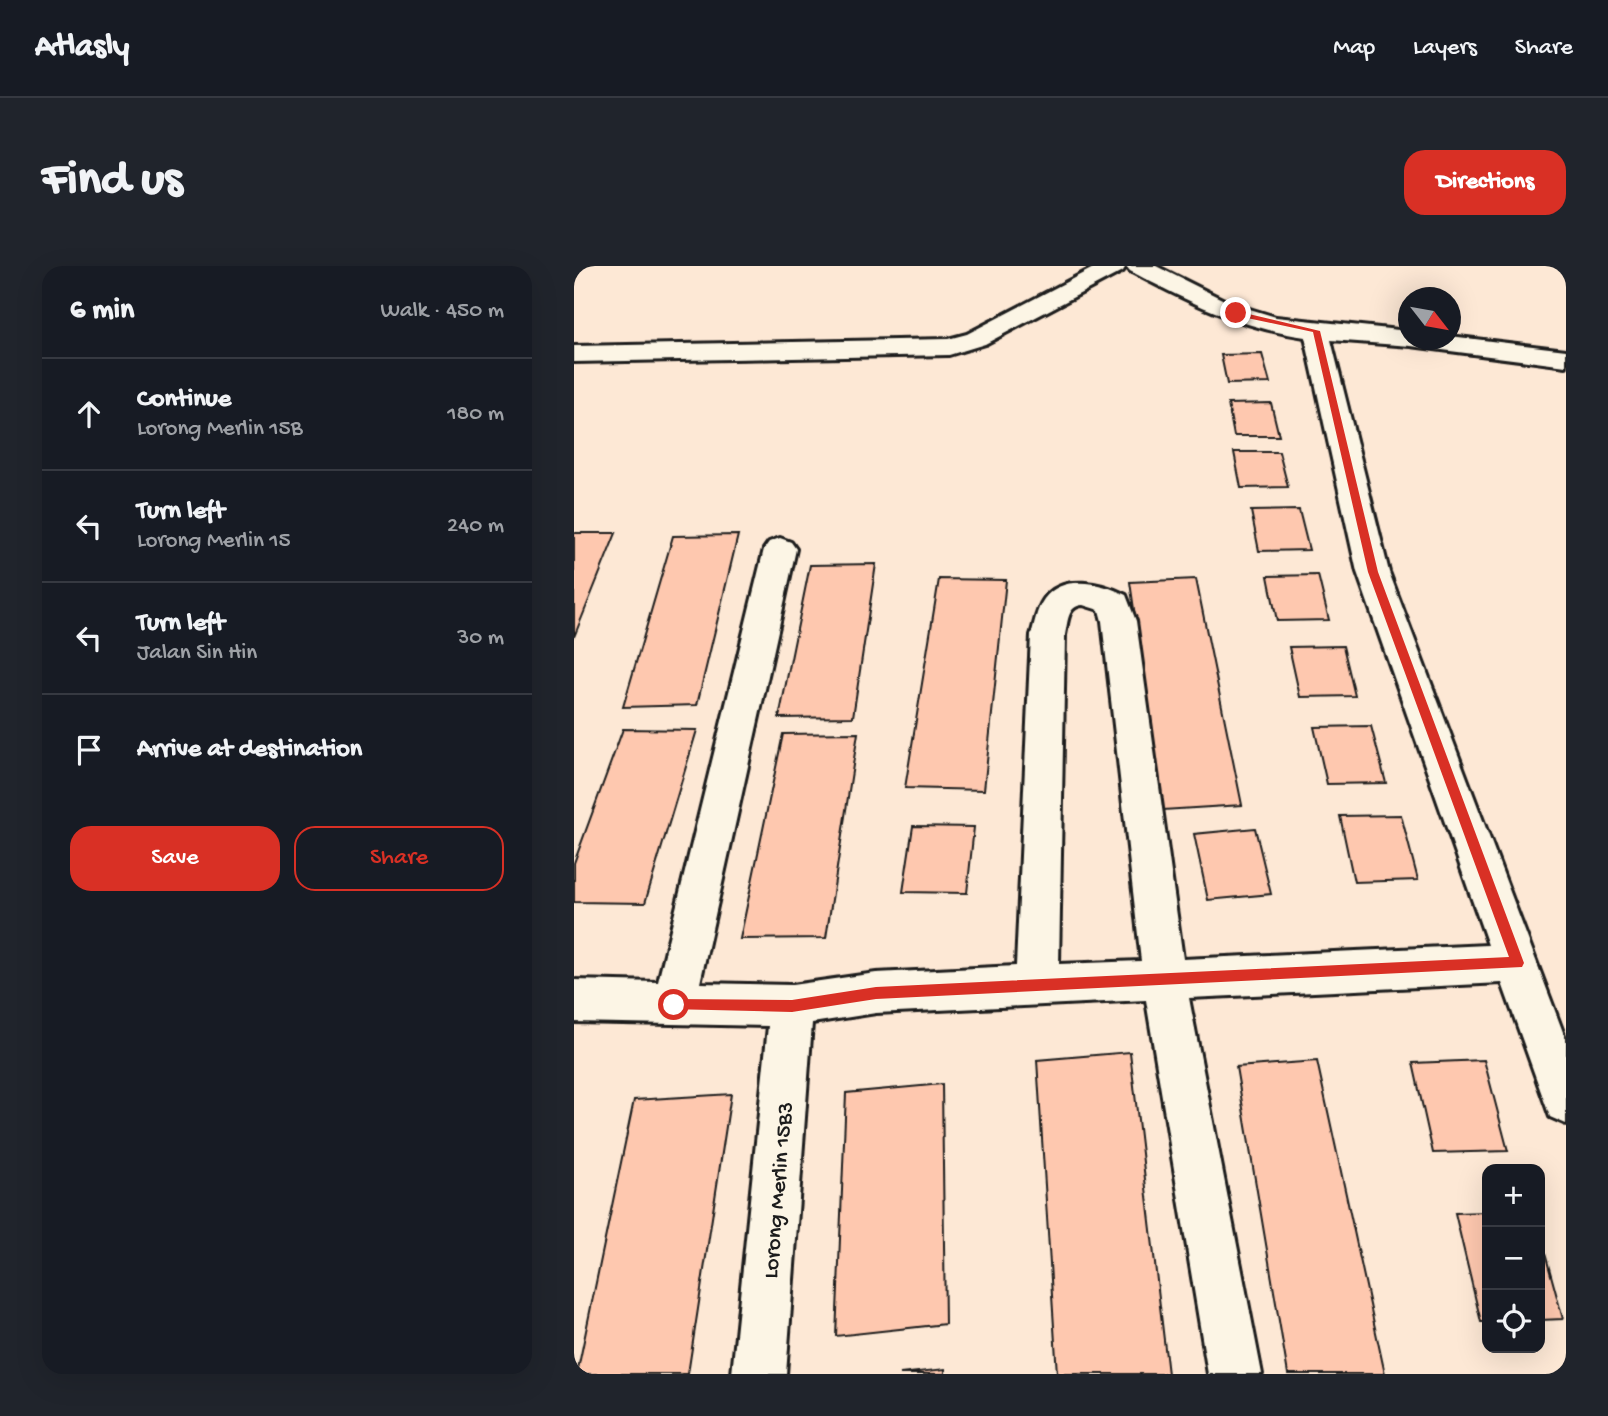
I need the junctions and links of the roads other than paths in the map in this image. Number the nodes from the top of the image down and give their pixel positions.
1 (1115, 266) edge
2 (1138, 266) edge
3 (1316, 331) junction
4 (1398, 338) edge
5 (1461, 345) edge
6 (574, 354) edge
7 (1566, 358) edge
8 (780, 549) dead end
9 (1517, 963) junction
10 (1164, 979) junction
11 (1037, 985) junction
12 (574, 1001) edge
13 (674, 1005) junction
14 (792, 1006) junction
15 (1566, 1101) edge
16 (759, 1374) edge
17 (1235, 1374) edge

1 - 6 street
2 - 3 street
3 - 4 street
3 - 9 street
5 - 7 street
8 - 13 street
9 - 10 street
9 - 15 street
10 - 11 street
10 - 11 street
10 - 17 street
11 - 14 street
12 - 13 street
13 - 14 street
14 - 16 street, Lorong Merlin 15B3

